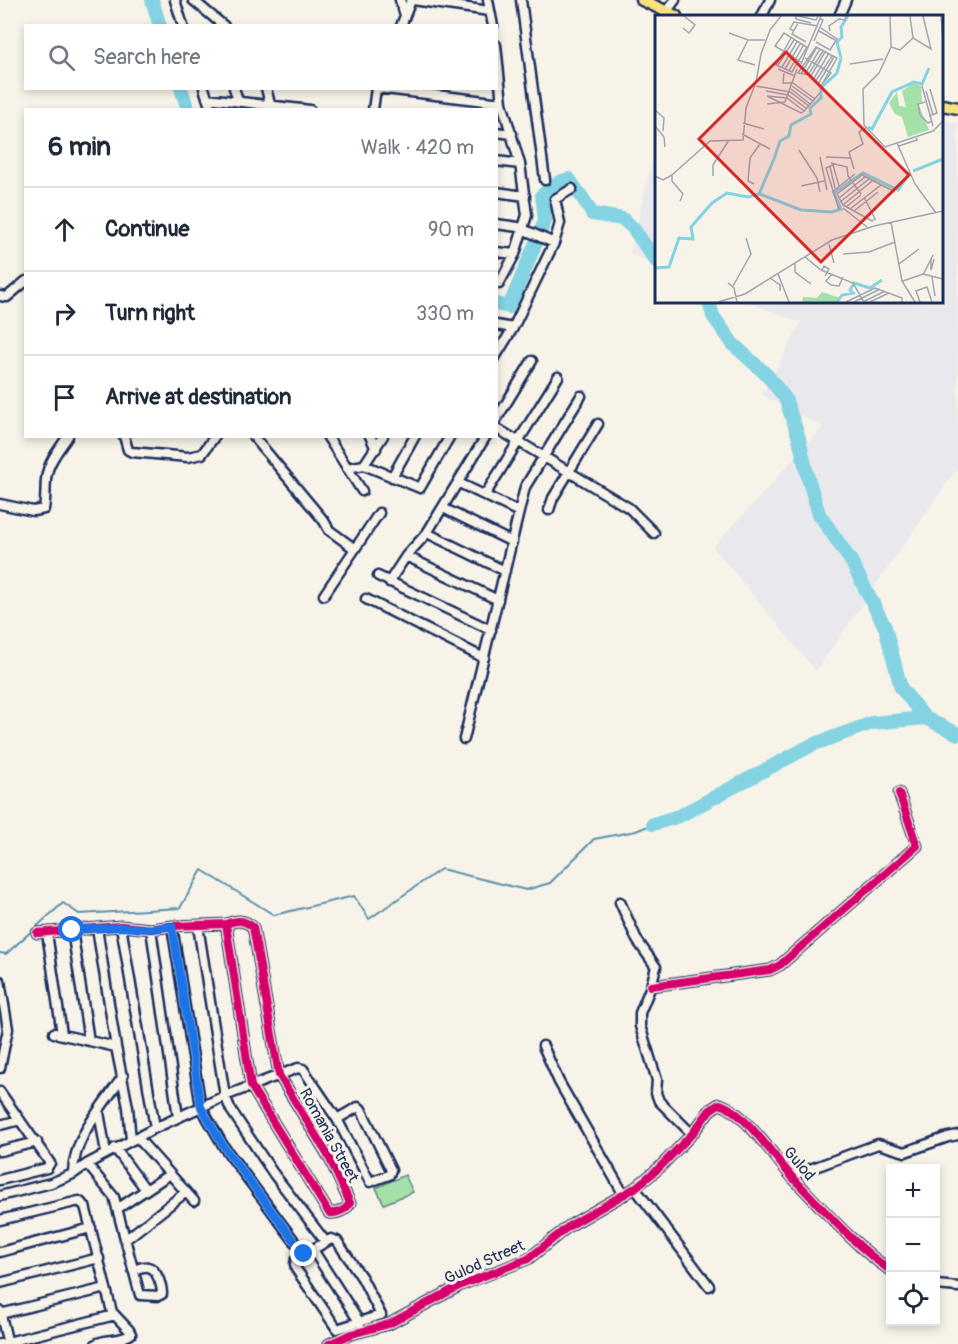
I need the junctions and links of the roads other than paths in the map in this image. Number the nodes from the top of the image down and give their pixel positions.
1 (175, 0) edge
2 (193, 0) edge
3 (400, 0) edge
4 (412, 0) edge
5 (488, 0) edge
6 (521, 0) edge
7 (642, 0) edge
8 (675, 0) edge
9 (770, 0) edge
10 (846, 0) edge
11 (489, 11) junction
12 (671, 14) edge
13 (405, 15) junction
14 (762, 15) edge
15 (839, 15) edge
16 (214, 22) edge
17 (182, 24) edge
18 (402, 24) edge
19 (492, 24) edge
20 (498, 73) edge
21 (235, 90) edge
22 (266, 90) edge
23 (376, 90) edge
24 (393, 90) edge
25 (205, 93) edge
26 (238, 100) junction
27 (502, 103) junction
28 (270, 104) junction
29 (943, 105) edge
30 (210, 108) edge
31 (297, 108) edge
32 (373, 108) edge
33 (958, 108) edge
34 (498, 132) edge
35 (512, 134) junction
36 (498, 161) edge
37 (520, 164) junction
38 (545, 180) dead end
39 (572, 189) dead end
40 (498, 192) edge
41 (525, 195) junction
42 (498, 224) edge
43 (524, 229) junction
44 (554, 243) junction
45 (498, 252) edge
46 (515, 254) junction
47 (24, 283) edge
48 (498, 285) edge
49 (0, 296) edge
50 (498, 326) edge
51 (513, 327) junction
52 (498, 353) edge
53 (532, 361) dead end
54 (558, 377) dead end
55 (581, 396) dead end
56 (498, 417) edge
57 (598, 424) dead end
58 (498, 430) edge
59 (67, 438) edge
60 (125, 438) edge
61 (214, 438) edge
62 (255, 438) edge
63 (328, 438) edge
64 (371, 438) edge
65 (382, 438) edge
66 (414, 438) edge
67 (449, 438) edge
68 (485, 438) edge
69 (518, 441) junction
70 (376, 448) junction
71 (544, 457) junction
72 (363, 465) junction
73 (347, 468) junction
74 (569, 472) junction
75 (392, 477) junction
76 (459, 483) junction
77 (362, 491) dead end
78 (485, 495) junction
79 (0, 504) edge
80 (443, 508) junction
81 (549, 510) dead end
82 (519, 512) junction
83 (379, 513) dead end
84 (427, 533) junction
85 (654, 533) dead end
86 (512, 542) junction
87 (355, 549) junction
88 (406, 556) junction
89 (505, 571) junction
90 (378, 576) dead end
91 (389, 582) junction
92 (324, 595) dead end
93 (366, 600) dead end
94 (498, 600) junction
95 (491, 630) junction
96 (484, 658) junction
97 (464, 739) dead end
98 (899, 793) dead end
99 (620, 902) dead end
100 (226, 924) junction
101 (172, 926) junction
102 (198, 926) junction
103 (121, 927) junction
104 (98, 928) junction
105 (151, 929) junction
106 (72, 930) junction
107 (37, 933) dead end
108 (47, 933) junction
109 (0, 981) edge
110 (651, 986) junction
111 (1, 995) edge
112 (4, 1023) edge
113 (89, 1041) junction
114 (116, 1047) junction
115 (543, 1047) dead end
116 (2, 1048) edge
117 (0, 1068) edge
118 (279, 1075) junction
119 (123, 1076) junction
120 (250, 1086) junction
121 (1, 1096) edge
122 (225, 1096) junction
123 (201, 1107) junction
124 (99, 1112) junction
125 (178, 1117) junction
126 (337, 1119) junction
127 (20, 1120) junction
128 (0, 1125) edge
129 (155, 1128) junction
130 (692, 1134) junction
131 (958, 1135) edge
132 (134, 1138) junction
133 (37, 1142) junction
134 (115, 1148) junction
135 (0, 1151) edge
136 (106, 1153) junction
137 (87, 1164) junction
138 (73, 1174) junction
139 (170, 1174) junction
140 (791, 1176) junction
141 (0, 1180) edge
142 (635, 1188) junction
143 (146, 1190) junction
144 (186, 1192) junction
145 (624, 1195) junction
146 (0, 1196) edge
147 (194, 1201) dead end
148 (117, 1209) junction
149 (0, 1220) edge
150 (91, 1228) junction
151 (125, 1240) junction
152 (325, 1241) junction
153 (313, 1250) junction
154 (0, 1252) edge
155 (304, 1254) junction
156 (99, 1258) junction
157 (886, 1266) edge
158 (132, 1270) dead end
159 (0, 1283) edge
160 (940, 1285) edge
161 (709, 1286) dead end
162 (958, 1287) edge
163 (106, 1288) junction
164 (0, 1313) edge
165 (115, 1315) junction
166 (360, 1323) junction
167 (5, 1343) edge
168 (96, 1344) edge
169 (329, 1344) edge

1 - 17 street
2 - 16 street
3 - 13 street
4 - 11 street
4 - 13 street
5 - 11 street
6 - 38 street
7 - 12 main road
8 - 12 street
9 - 14 street
10 - 15 street
11 - 19 street
13 - 18 street
20 - 27 street
21 - 26 street
22 - 28 street
23 - 32 street
24 - 27 street
25 - 26 street
25 - 30 street
26 - 28 street
27 - 35 street
28 - 31 street
29 - 33 main road
34 - 35 street
35 - 37 street
36 - 37 street
37 - 41 street
39 - 44 street
40 - 41 street
41 - 43 street
42 - 43 street
43 - 44 street
43 - 46 street
44 - 51 street
45 - 46 street
46 - 48 street
47 - 49 street
50 - 51 street
51 - 52 street
53 - 56 street
54 - 69 street
55 - 71 street
57 - 74 street
58 - 69 street
59 - 79 street
60 - 61 street
62 - 87 street
63 - 73 street
64 - 70 street
65 - 70 street
66 - 75 street
67 - 75 street
68 - 76 street
69 - 71 street
69 - 78 street
70 - 72 street
71 - 74 street
71 - 82 street
72 - 73 street
72 - 75 street
73 - 77 street
74 - 81 street
74 - 85 street
76 - 78 street
76 - 80 street
78 - 82 street
80 - 84 street
80 - 86 street
82 - 86 street
83 - 87 street
84 - 88 street
84 - 89 street
86 - 89 street
87 - 92 street
88 - 91 street
88 - 94 street
89 - 94 street
90 - 91 street
91 - 95 street
93 - 96 street
94 - 95 street
95 - 96 street
96 - 97 street
98 - 110 street
99 - 110 street
100 - 102 street
100 - 118 street
100 - 120 street
101 - 102 street
101 - 105 street
101 - 123 street
102 - 122 street
103 - 104 street
103 - 105 street
103 - 129 street
104 - 106 street
104 - 114 street
105 - 125 street
106 - 108 street
106 - 113 street
107 - 108 street
108 - 113 street
109 - 111 street
110 - 130 street
111 - 112 street
112 - 116 street
113 - 114 street
114 - 119 street
115 - 145 street
116 - 117 street
118 - 120 street
118 - 120 street, Romania Street
118 - 126 street
119 - 124 street
119 - 132 street
120 - 122 street
121 - 127 street
122 - 123 street
122 - 152 street
123 - 125 street
123 - 155 street
124 - 136 street
124 - 138 street
125 - 129 street
126 - 126 street
127 - 128 street
127 - 133 street
129 - 132 street
130 - 140 street, Gulod
130 - 142 street, Gulod Street
131 - 140 street
132 - 134 street
132 - 139 street
133 - 135 street
133 - 141 street
134 - 136 street
134 - 143 street
136 - 137 street
137 - 138 street
137 - 148 street
138 - 146 street
139 - 143 street
139 - 144 street
140 - 157 street, Gulod
142 - 145 street, Gulod Street
142 - 161 street
143 - 148 street
144 - 147 street
144 - 151 street
145 - 169 street, Gulod Street
148 - 151 street
149 - 150 street
150 - 154 street
150 - 156 street
151 - 158 street
152 - 153 street
152 - 166 street
153 - 155 street
153 - 166 street
155 - 166 street
156 - 159 street
156 - 163 street
160 - 162 street
163 - 164 street
163 - 165 street
164 - 167 street
165 - 167 street
165 - 168 street

